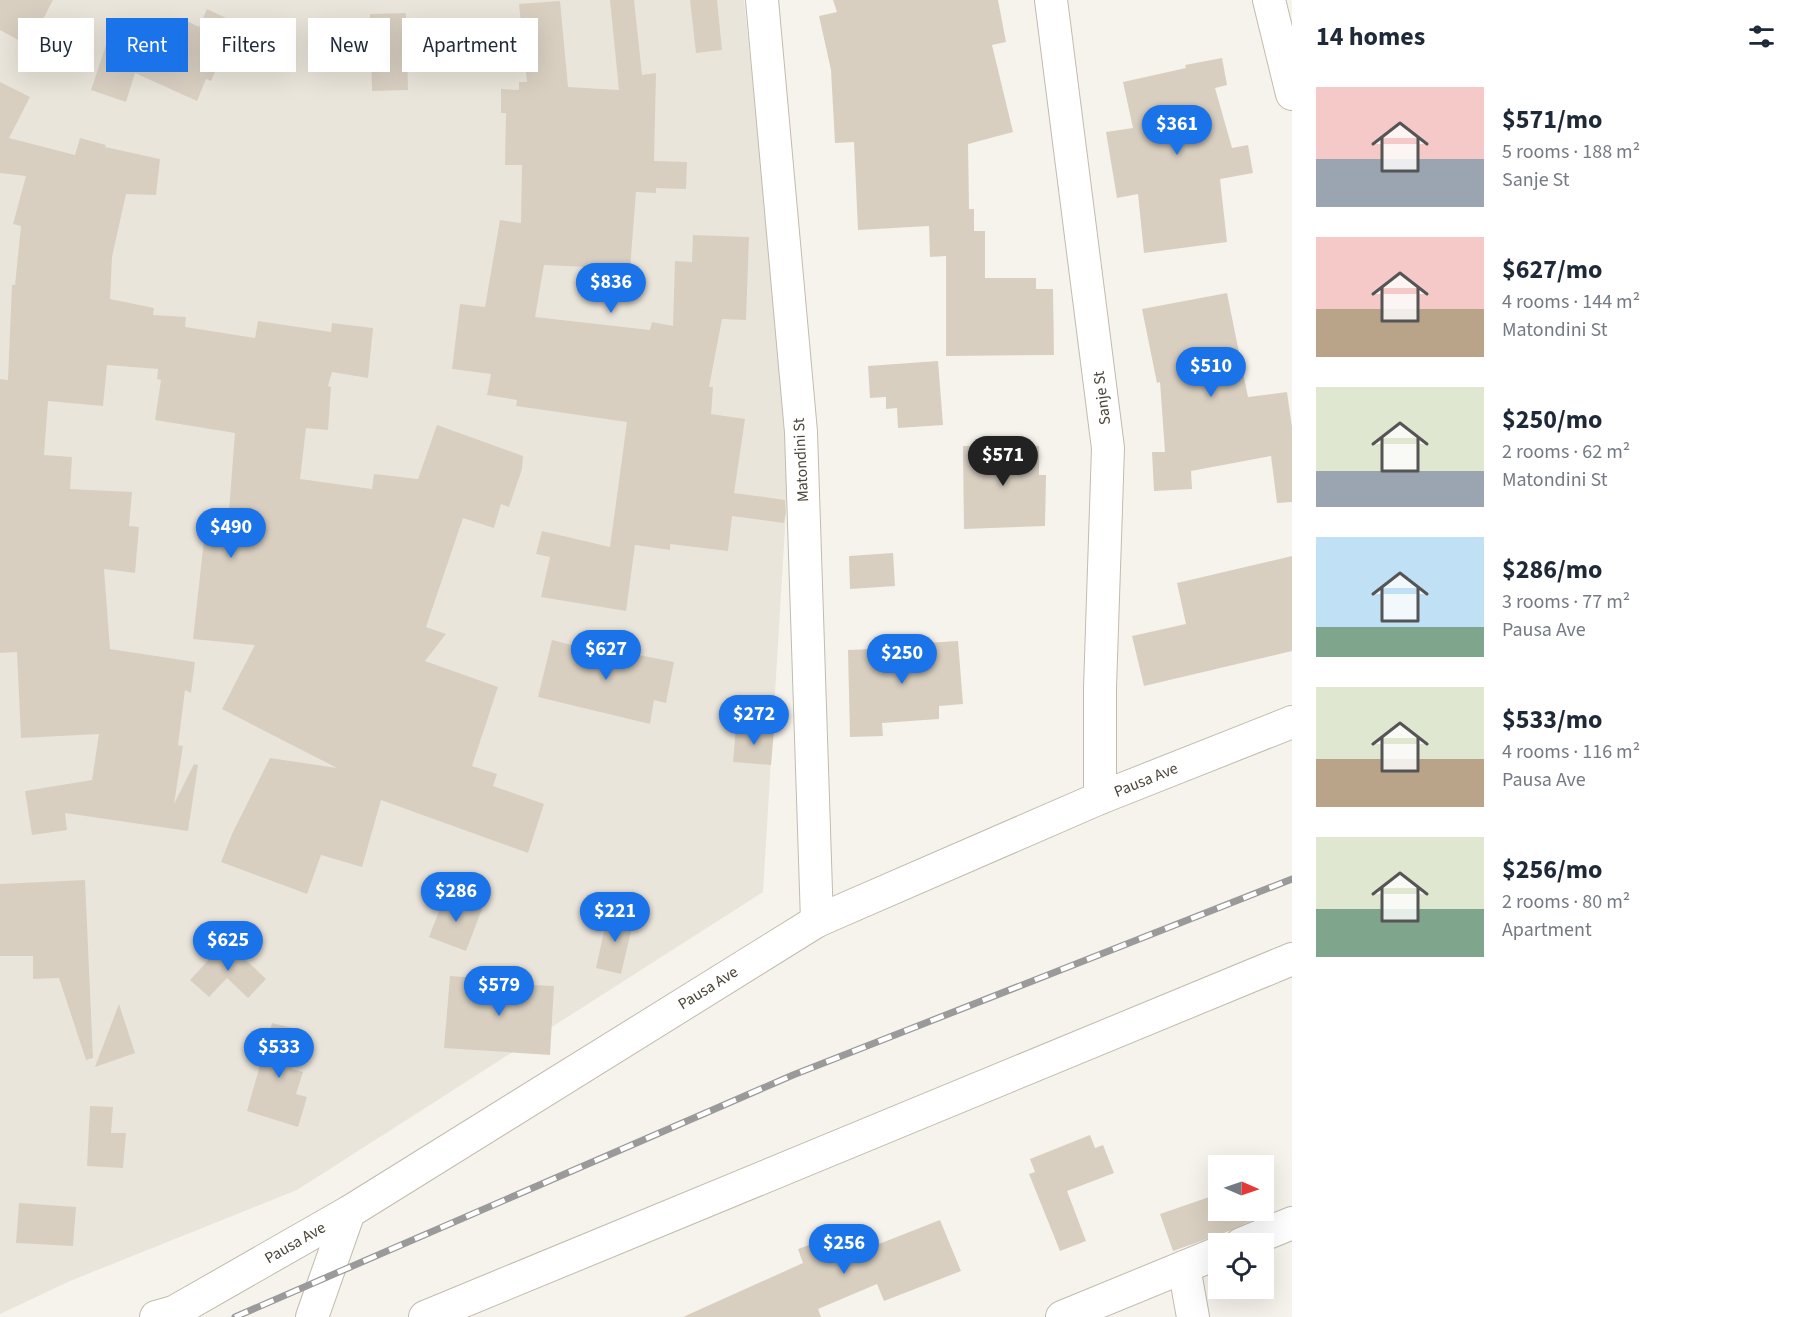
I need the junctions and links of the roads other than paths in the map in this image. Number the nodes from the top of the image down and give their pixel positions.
1 (762, 0) edge
2 (1051, 0) edge
3 (1269, 0) edge
4 (1292, 94) edge
5 (1292, 722) edge
6 (1100, 798) junction
7 (817, 921) junction
8 (1292, 959) edge
9 (350, 1212) junction
10 (1292, 1222) edge
11 (1266, 1233) edge
12 (1208, 1257) edge
13 (1184, 1267) junction
14 (156, 1317) edge
15 (312, 1317) edge
16 (425, 1317) edge
17 (1062, 1317) edge
18 (1193, 1317) edge

1 - 7 street, Matondini St
2 - 6 street, Sanje St
3 - 4 street
5 - 6 street, Pausa Ave
6 - 7 street, Pausa Ave
7 - 9 street, Pausa Ave
8 - 16 street
9 - 14 street, Pausa Ave
9 - 15 street
10 - 11 street
12 - 13 street
13 - 17 street
13 - 18 street

